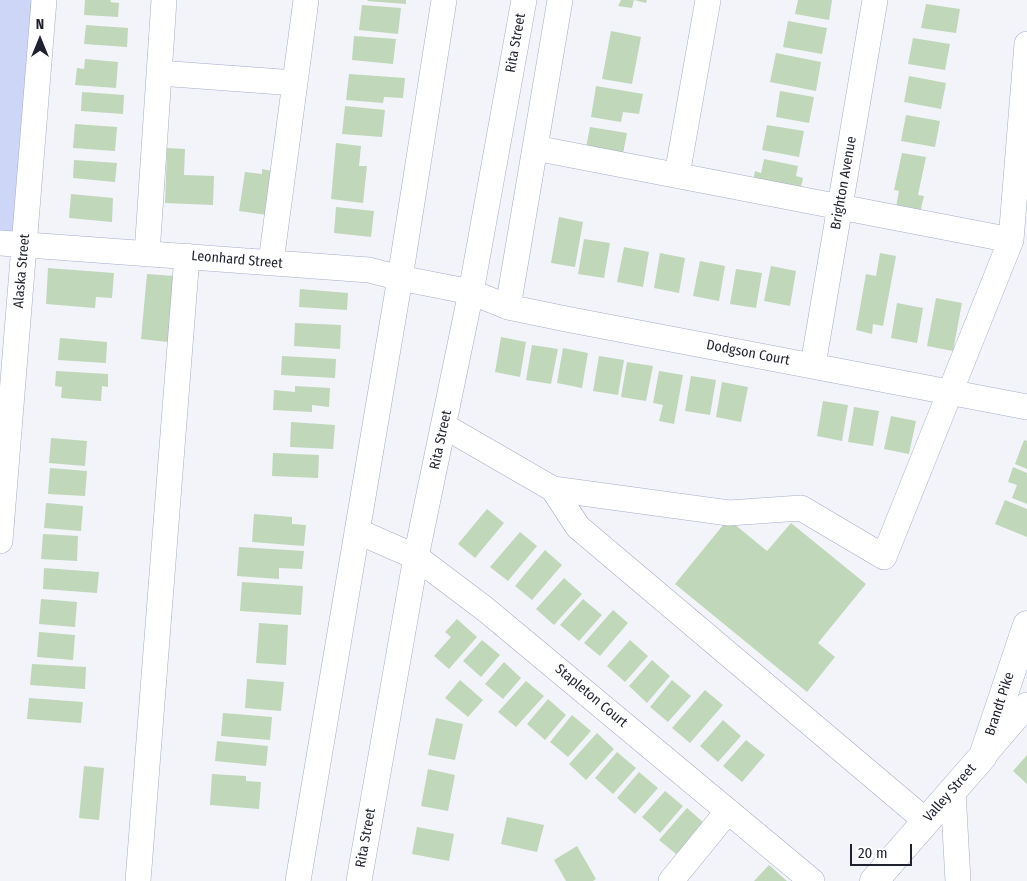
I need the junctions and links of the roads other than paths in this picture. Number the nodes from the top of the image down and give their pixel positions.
1 (44, 0) edge
2 (164, 0) edge
3 (306, 0) edge
4 (444, 0) edge
5 (524, 0) edge
6 (560, 0) edge
7 (708, 0) edge
8 (875, 0) edge
9 (1027, 44) edge
10 (159, 74) junction
11 (295, 83) junction
12 (535, 148) junction
13 (677, 175) junction
14 (840, 206) junction
15 (1011, 240) junction
16 (12, 243) edge
17 (147, 254) junction
18 (187, 256) junction
19 (270, 262) junction
20 (400, 278) junction
21 (472, 292) junction
22 (508, 307) junction
23 (813, 365) junction
24 (950, 392) junction
25 (1027, 407) edge
26 (444, 426) junction
27 (552, 489) junction
28 (357, 531) junction
29 (0, 541) edge
30 (416, 557) junction
31 (1027, 625) edge
32 (1027, 706) edge
33 (983, 756) junction
34 (953, 791) junction
35 (728, 811) junction
36 (926, 821) junction
37 (138, 881) edge
38 (298, 881) edge
39 (359, 881) edge
40 (671, 881) edge
41 (812, 881) edge
42 (874, 881) edge
43 (958, 881) edge

1 - 16 street, Alaska Street
2 - 10 street
3 - 11 street
4 - 20 street
5 - 21 street, Rita Street
6 - 12 street
7 - 13 street
8 - 14 street, Brighton Avenue
9 - 15 street
10 - 11 street
10 - 17 street
11 - 19 street
12 - 13 street
12 - 22 street
13 - 14 street
14 - 15 street
14 - 23 street, Brighton Avenue
15 - 24 street
16 - 17 street, Leonhard Street
16 - 29 street, Alaska Street
17 - 18 street, Leonhard Street
18 - 19 street, Leonhard Street
18 - 37 street
19 - 20 street, Leonhard Street
20 - 21 street, Leonhard Street
20 - 28 street
21 - 22 street, Dodgson Court
21 - 26 street, Rita Street
22 - 23 street, Dodgson Court
23 - 24 street, Dodgson Court
24 - 25 street, Dodgson Court
24 - 27 street
26 - 27 street
26 - 30 street, Rita Street
27 - 36 street
28 - 30 street, Stapleton Court
28 - 38 street
30 - 35 street, Stapleton Court
30 - 39 street, Rita Street
31 - 33 main road, Brandt Pike
32 - 33 street, Valley Street
33 - 34 main road, Valley Street
34 - 36 main road, Valley Street
34 - 43 street
35 - 40 street
35 - 41 street, Stapleton Court
36 - 42 main road, Valley Street

